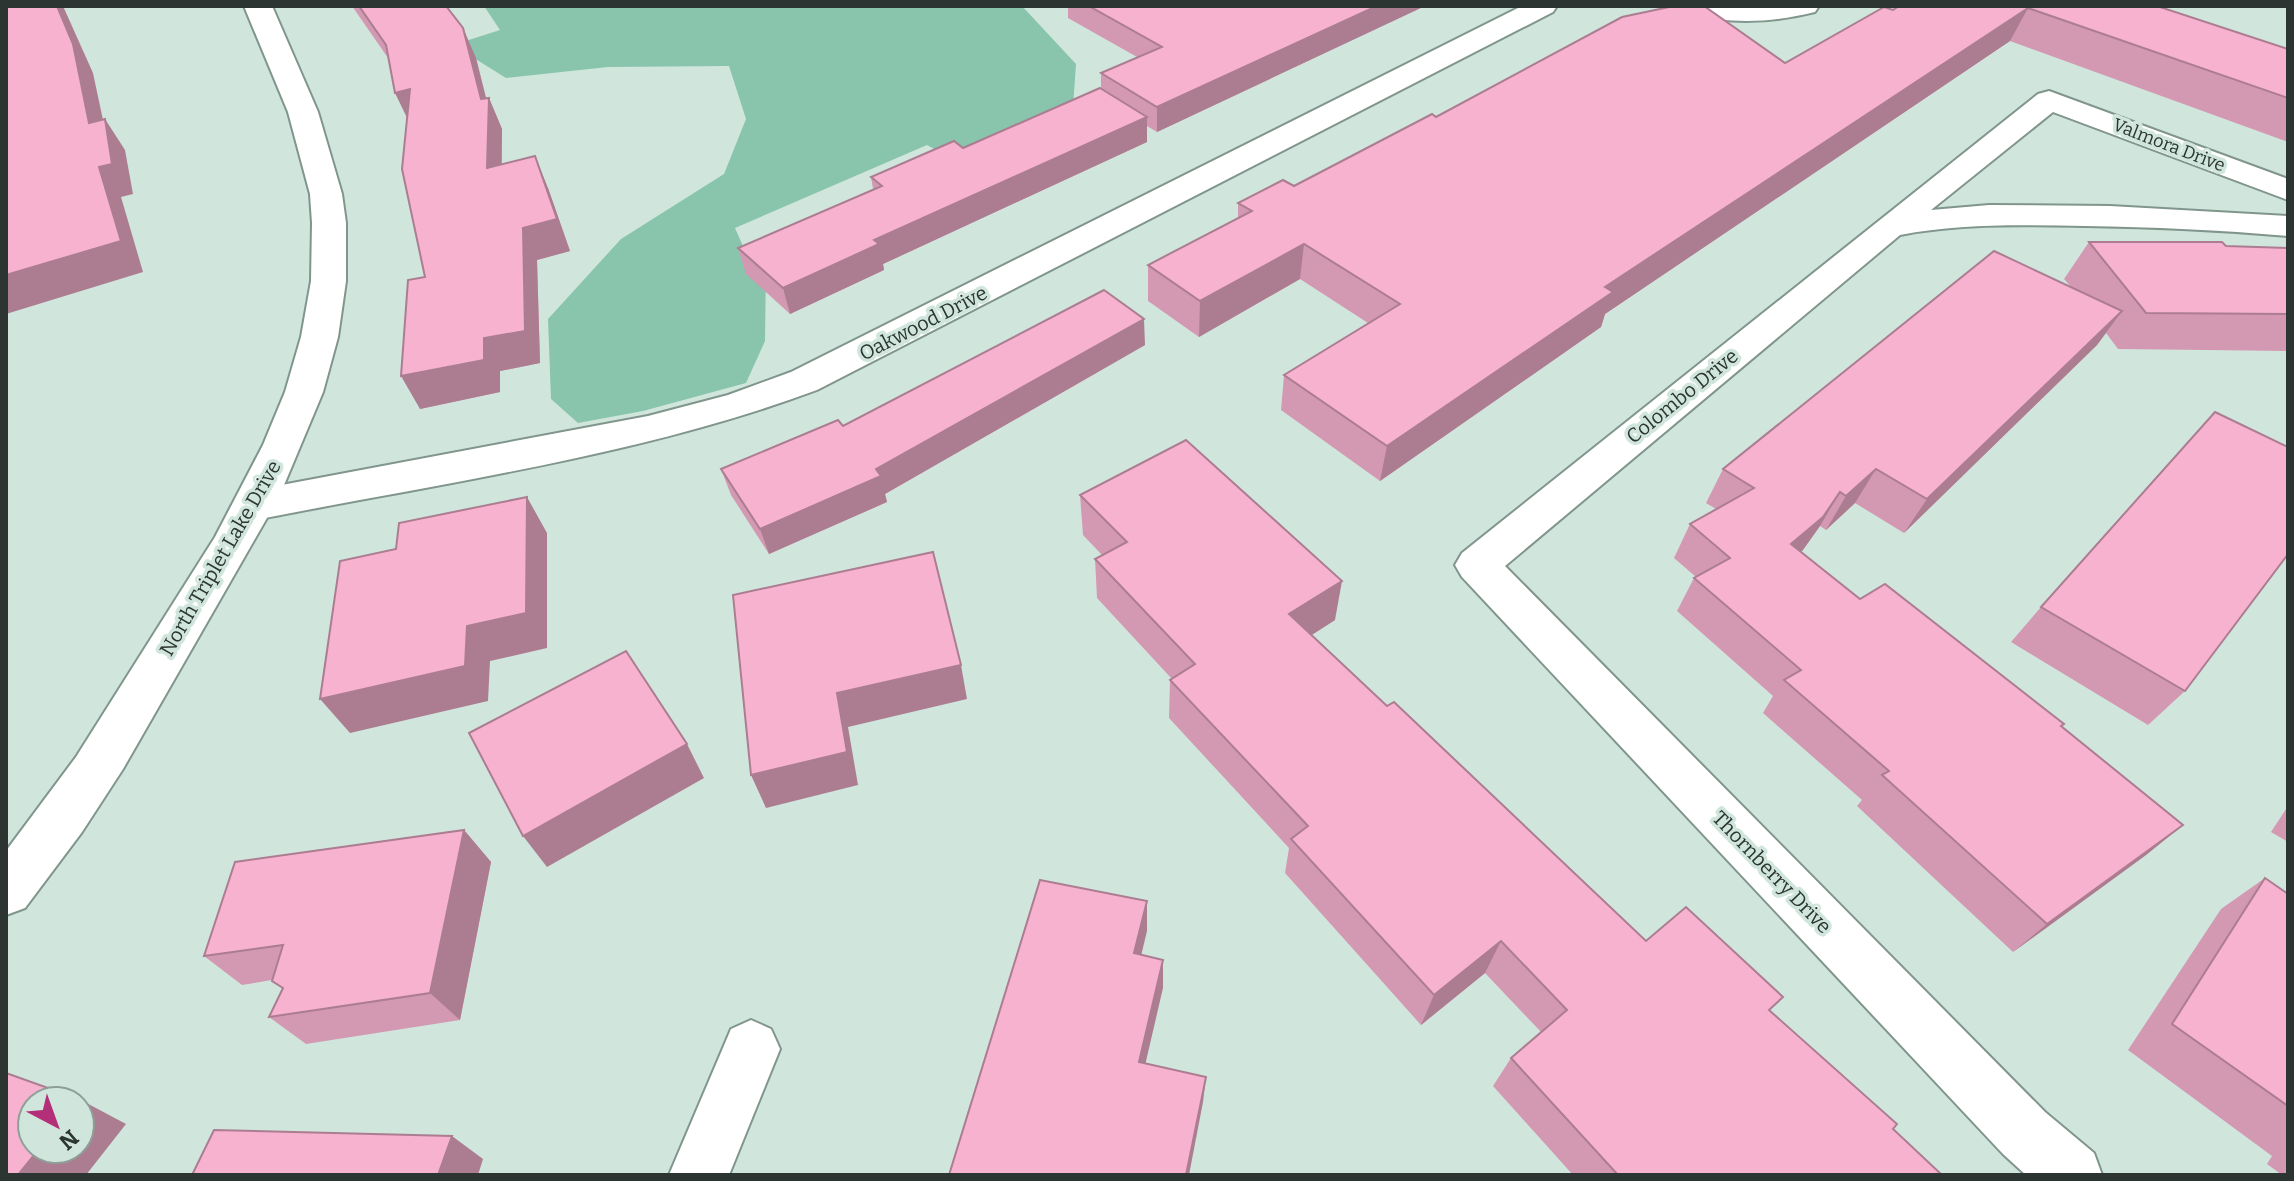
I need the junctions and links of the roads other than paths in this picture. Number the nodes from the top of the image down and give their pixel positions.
1 (258, 6) edge
2 (1543, 6) edge
3 (1687, 6) edge
4 (1805, 6) edge
5 (2049, 100) joint
6 (2288, 190) edge
7 (2288, 226) edge
8 (1888, 228) junction
9 (255, 505) junction
10 (1477, 565) joint
11 (6, 891) edge
12 (751, 1049) dead end
13 (699, 1175) edge
14 (2072, 1175) edge

1 - 9 street, North Triplet Lake Drive
2 - 9 street, Oakwood Drive
3 - 4 street
5 - 6 street, Valmora Drive
5 - 8 street, Colombo Drive
7 - 8 street, Colombo Drive
8 - 10 street, Colombo Drive
9 - 11 street, North Triplet Lake Drive
10 - 14 street, Thornberry Drive
12 - 13 street

